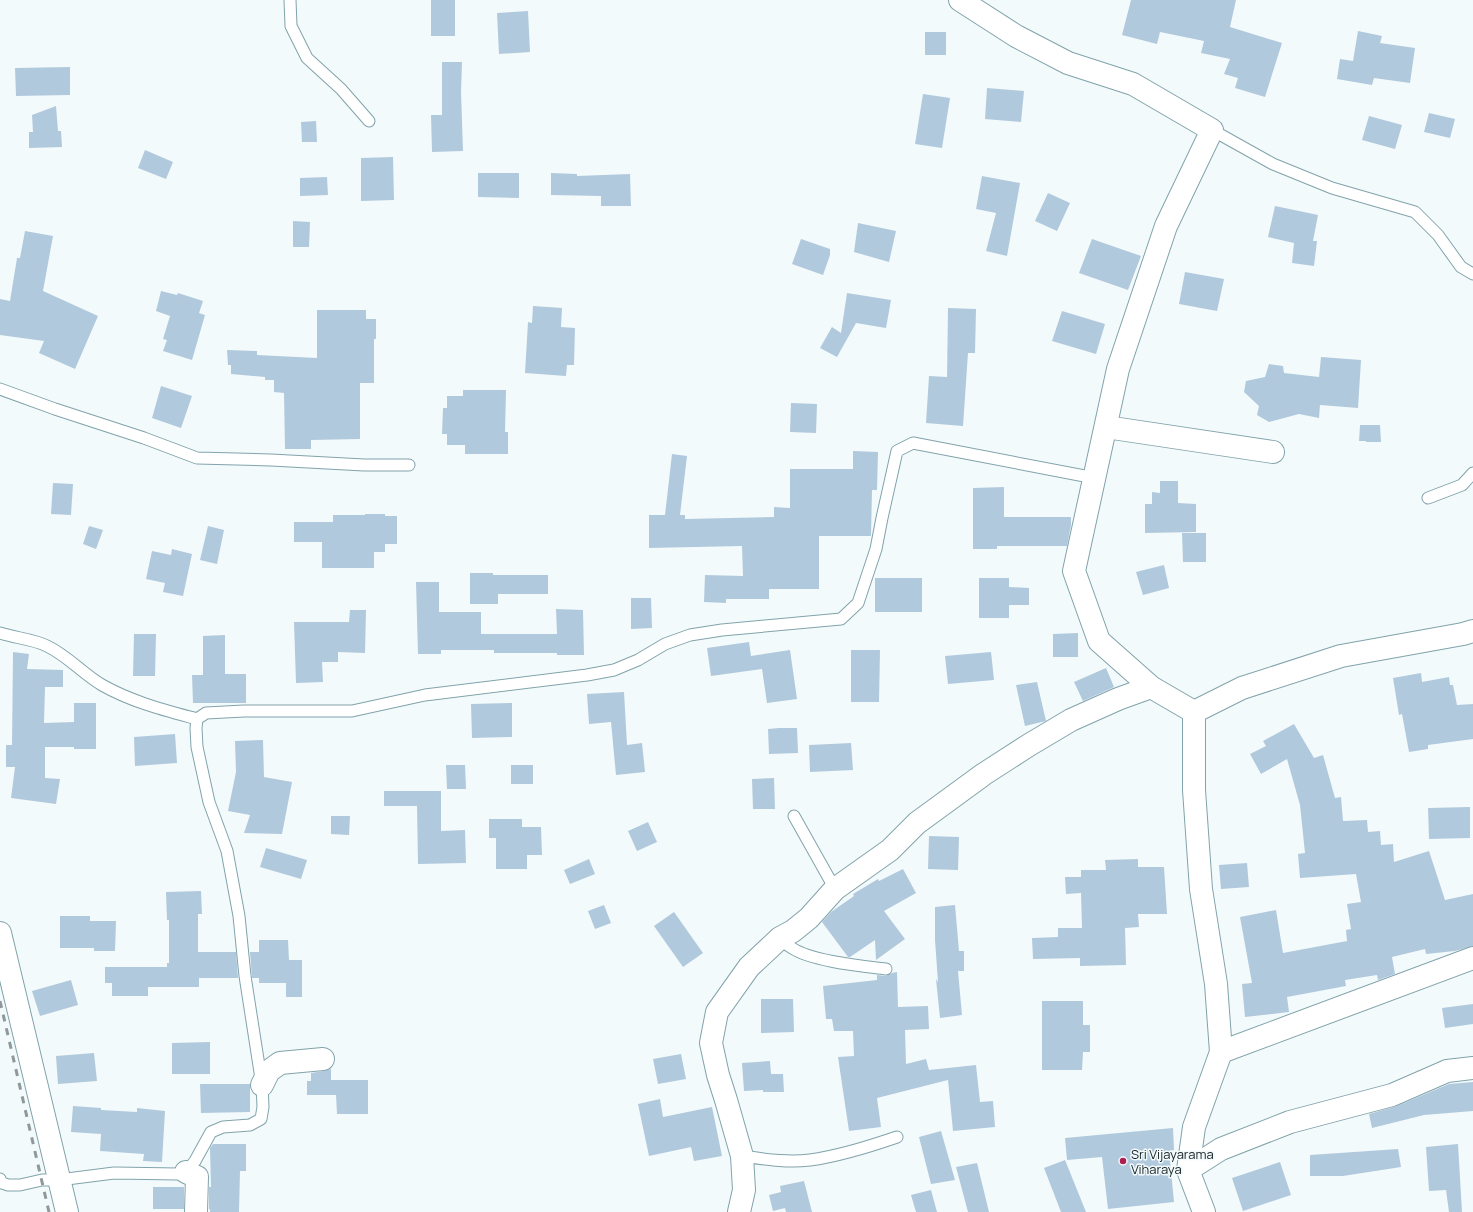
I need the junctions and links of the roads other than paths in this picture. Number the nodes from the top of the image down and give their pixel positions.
1 (290, 0) edge
2 (960, 0) edge
3 (369, 121) dead end
4 (1212, 130) junction
5 (1473, 274) edge
6 (0, 389) edge
7 (1106, 427) junction
8 (1273, 452) dead end
9 (409, 465) dead end
10 (1473, 473) edge
11 (1095, 478) junction
12 (1428, 498) dead end
13 (1473, 631) edge
14 (0, 633) edge
15 (1152, 687) junction
16 (1194, 712) junction
17 (197, 718) junction
18 (794, 816) dead end
19 (835, 889) junction
20 (0, 933) edge
21 (780, 938) junction
22 (1473, 958) edge
23 (886, 969) dead end
24 (1221, 1052) junction
25 (323, 1059) dead end
26 (1473, 1068) edge
27 (262, 1085) junction
28 (896, 1137) dead end
29 (742, 1156) junction
30 (1188, 1170) junction
31 (186, 1172) junction
32 (0, 1179) edge
33 (59, 1180) junction
34 (67, 1212) edge
35 (196, 1212) edge
36 (739, 1212) edge
37 (1204, 1212) edge

1 - 3 lane
2 - 4 street
4 - 5 lane
4 - 7 street
6 - 9 lane
7 - 8 street
7 - 11 street
10 - 12 lane
11 - 15 street
11 - 17 lane
13 - 16 street
14 - 17 lane
15 - 16 street
15 - 19 street
16 - 24 street
17 - 27 lane
18 - 19 lane
19 - 21 street
20 - 33 street
21 - 23 lane
21 - 29 street
22 - 24 street
24 - 30 street
25 - 27 street
26 - 30 street
27 - 31 lane
28 - 29 lane
29 - 36 street
30 - 37 street
31 - 33 lane
31 - 35 street
32 - 33 lane
33 - 34 street

